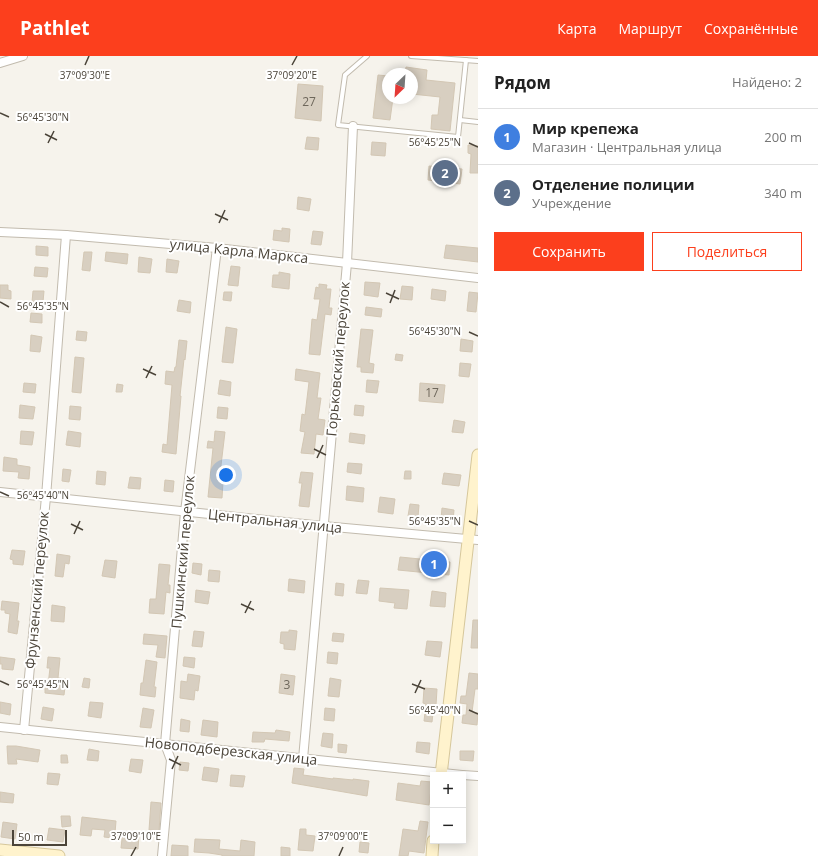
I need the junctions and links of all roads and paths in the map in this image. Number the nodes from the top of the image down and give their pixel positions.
1 (23, 56) edge
2 (367, 56) edge
3 (412, 56) edge
4 (466, 60) junction
5 (478, 61) edge
6 (0, 63) edge
7 (460, 120) junction
8 (478, 122) edge
9 (353, 126) junction
10 (0, 232) edge
11 (66, 235) junction
12 (217, 248) junction
13 (347, 263) junction
14 (478, 278) edge
15 (478, 455) edge
16 (0, 492) edge
17 (46, 497) junction
18 (185, 512) junction
19 (323, 526) junction
20 (473, 540) edge
21 (0, 727) edge
22 (24, 730) junction
23 (165, 744) junction
24 (302, 758) junction
25 (441, 772) edge
26 (430, 773) edge
27 (466, 775) edge
28 (478, 776) edge
29 (434, 844) edge
30 (0, 850) edge
31 (59, 856) edge
32 (162, 856) edge
33 (432, 856) edge

1 - 6 street
2 - 9 lane
3 - 4 lane
4 - 5 lane
4 - 7 lane
7 - 8 lane
7 - 9 lane
9 - 13 street, Горьковский переулок
10 - 11 street, улица Карла Маркса
11 - 12 street, улица Карла Маркса
11 - 17 street, Фрунзенский переулок
12 - 13 street, улица Карла Маркса
12 - 18 street, Пушкинский переулок
13 - 14 street, улица Карла Маркса
13 - 19 street, Горьковский переулок
15 - 20 street
16 - 17 street, Центральная улица
17 - 18 street, Центральная улица
17 - 22 street, Фрунзенский переулок
18 - 19 street, Центральная улица
18 - 23 street, Пушкинский переулок
19 - 20 street, Центральная улица
19 - 24 street, Горьковский переулок
20 - 25 street
21 - 22 street, Новоподберезская улица
22 - 23 street, Новоподберезская улица
23 - 24 street, Новоподберезская улица
23 - 32 street, Пушкинский переулок
24 - 26 street, Новоподберезская улица
27 - 28 street, Новоподберезская улица
29 - 33 street
30 - 31 street

